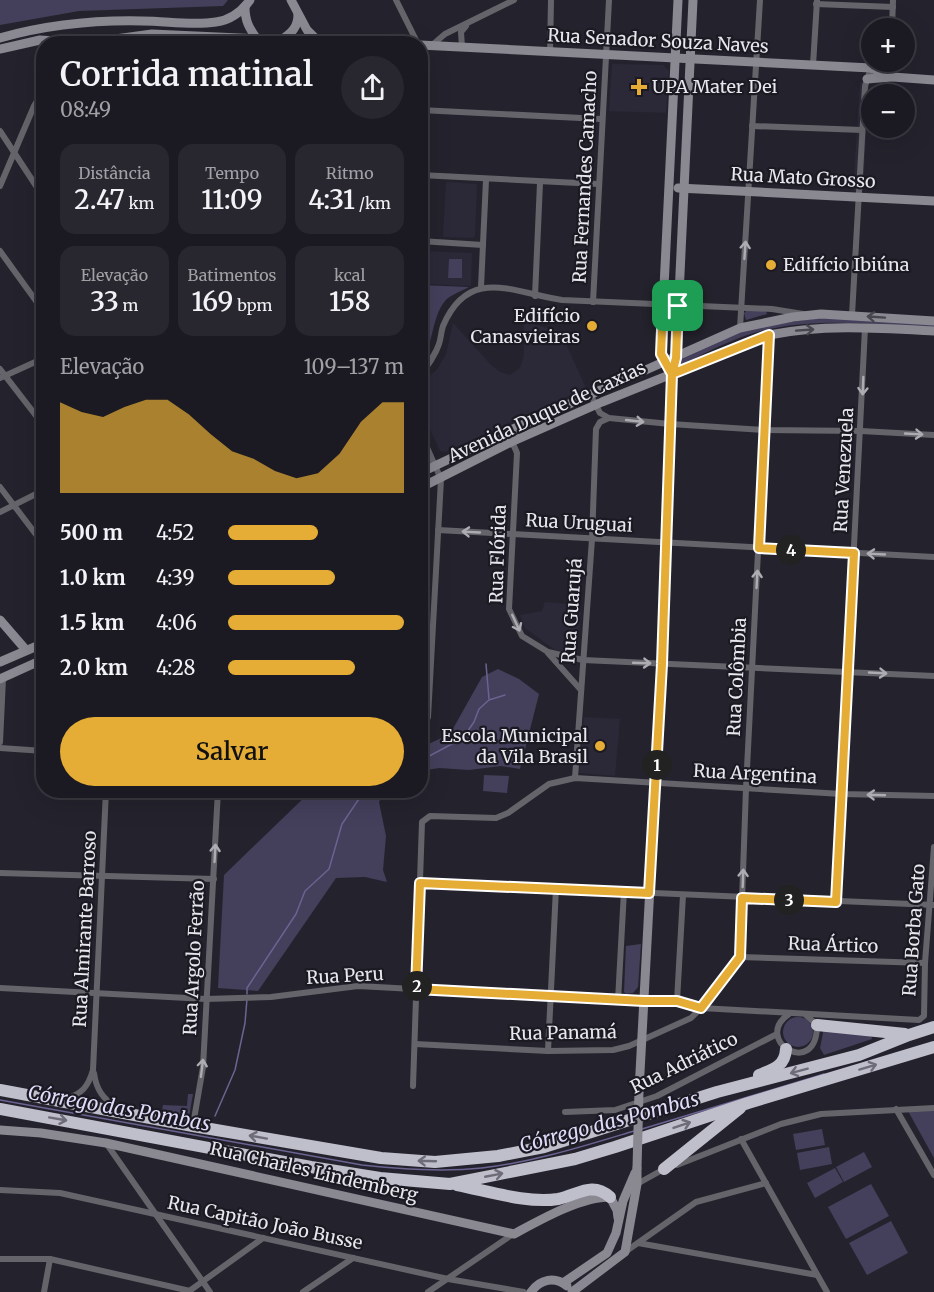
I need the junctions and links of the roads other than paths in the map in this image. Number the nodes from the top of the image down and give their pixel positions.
1 (291, 0) edge
2 (396, 0) edge
3 (514, 0) edge
4 (551, 0) edge
5 (609, 0) edge
6 (760, 0) edge
7 (678, 2) edge
8 (817, 2) edge
9 (692, 3) edge
10 (893, 3) edge
11 (248, 4) edge
12 (298, 13) junction
13 (892, 18) edge
14 (468, 24) junction
15 (68, 25) junction
16 (450, 32) junction
17 (61, 36) edge
18 (138, 36) edge
19 (168, 36) edge
20 (254, 36) edge
21 (288, 36) edge
22 (313, 36) edge
23 (415, 36) edge
24 (0, 38) edge
25 (36, 43) edge
26 (461, 44) junction
27 (428, 45) edge
28 (431, 45) junction
29 (0, 49) edge
30 (549, 51) junction
31 (607, 54) junction
32 (675, 57) junction
33 (690, 59) junction
34 (756, 63) junction
35 (813, 65) junction
36 (861, 67) edge
37 (870, 72) edge
38 (881, 72) edge
39 (893, 77) junction
40 (867, 79) junction
41 (934, 80) edge
42 (866, 84) edge
43 (36, 103) edge
44 (428, 110) edge
45 (601, 119) junction
46 (752, 126) junction
47 (861, 130) joint
48 (0, 131) edge
49 (14, 152) junction
50 (428, 176) edge
51 (486, 180) junction
52 (540, 183) junction
53 (598, 184) junction
54 (0, 186) edge
55 (36, 186) edge
56 (669, 187) junction
57 (684, 188) junction
58 (748, 191) junction
59 (858, 198) junction
60 (934, 201) edge
61 (428, 242) edge
62 (483, 245) junction
63 (0, 251) edge
64 (481, 287) junction
65 (535, 296) junction
66 (36, 301) edge
67 (593, 302) junction
68 (663, 305) junction
69 (678, 306) junction
70 (741, 308) junction
71 (807, 315) junction
72 (852, 315) junction
73 (934, 321) edge
74 (740, 328) junction
75 (865, 328) junction
76 (934, 331) edge
77 (769, 335) junction
78 (676, 358) junction
79 (36, 362) edge
80 (665, 363) junction
81 (428, 365) edge
82 (0, 369) edge
83 (672, 374) junction
84 (3, 377) edge
85 (590, 394) junction
86 (596, 405) junction
87 (36, 416) edge
88 (609, 418) junction
89 (670, 424) junction
90 (765, 430) junction
91 (508, 431) junction
92 (861, 431) junction
93 (934, 435) edge
94 (513, 441) junction
95 (428, 449) edge
96 (436, 466) junction
97 (428, 470) edge
98 (441, 479) junction
99 (428, 485) edge
100 (0, 487) edge
101 (36, 494) edge
102 (14, 505) junction
103 (0, 512) edge
104 (438, 530) junction
105 (36, 534) edge
106 (513, 534) junction
107 (592, 539) junction
108 (665, 543) junction
109 (759, 548) junction
110 (854, 553) junction
111 (934, 557) edge
112 (0, 620) edge
113 (36, 647) edge
114 (26, 651) junction
115 (548, 652) junction
116 (583, 660) junction
117 (0, 662) edge
118 (36, 663) edge
119 (662, 664) junction
120 (752, 668) junction
121 (848, 672) junction
122 (934, 676) edge
123 (1, 679) edge
124 (581, 690) junction
125 (428, 717) dead end
126 (0, 742) edge
127 (0, 748) edge
128 (36, 750) edge
129 (575, 778) junction
130 (656, 783) junction
131 (746, 788) junction
132 (842, 794) junction
133 (934, 796) edge
134 (106, 798) edge
135 (218, 798) edge
136 (934, 847) edge
137 (0, 873) edge
138 (101, 877) junction
139 (214, 879) junction
140 (420, 883) junction
141 (556, 888) junction
142 (624, 891) junction
143 (649, 893) junction
144 (683, 895) junction
145 (742, 898) junction
146 (836, 902) junction
147 (932, 905) edge
148 (740, 957) junction
149 (925, 963) junction
150 (0, 988) edge
151 (416, 989) junction
152 (97, 994) junction
153 (550, 996) junction
154 (206, 999) junction
155 (618, 1000) junction
156 (644, 1001) junction
157 (677, 1001) junction
158 (701, 1008) junction
159 (772, 1013) junction
160 (790, 1014) junction
161 (805, 1014) junction
162 (833, 1016) junction
163 (780, 1022) junction
164 (817, 1025) junction
165 (934, 1027) edge
166 (777, 1034) junction
167 (909, 1035) junction
168 (641, 1041) junction
169 (415, 1044) junction
170 (934, 1047) edge
171 (786, 1049) junction
172 (548, 1051) junction
173 (93, 1070) junction
174 (413, 1086) dead end
175 (0, 1090) edge
176 (717, 1092) junction
177 (62, 1101) junction
178 (748, 1102) junction
179 (934, 1108) edge
180 (0, 1109) edge
181 (896, 1109) junction
182 (123, 1112) junction
183 (565, 1112) dead end
184 (193, 1126) junction
185 (0, 1130) edge
186 (741, 1139) junction
187 (106, 1143) junction
188 (637, 1168) junction
189 (664, 1169) junction
190 (934, 1175) edge
191 (766, 1183) junction
192 (450, 1184) junction
193 (637, 1184) junction
194 (0, 1190) edge
195 (610, 1197) junction
196 (156, 1215) junction
197 (618, 1218) junction
198 (514, 1234) junction
199 (263, 1238) junction
200 (638, 1243) junction
201 (622, 1254) junction
202 (353, 1258) junction
203 (0, 1259) edge
204 (50, 1259) junction
205 (817, 1275) junction
206 (448, 1279) junction
207 (202, 1281) junction
208 (563, 1283) junction
209 (189, 1291) edge
210 (529, 1291) edge
211 (44, 1292) edge
212 (210, 1292) edge
213 (303, 1292) edge
214 (428, 1292) edge
215 (572, 1292) edge
216 (827, 1292) edge

1 - 12 main road
2 - 23 street
3 - 14 street
4 - 30 street
5 - 31 street, Rua Fernandes Camacho
6 - 34 street
7 - 9 main road
7 - 32 main road
8 - 10 street
8 - 35 street
9 - 33 main road
10 - 13 street
11 - 15 main road
11 - 20 main road
12 - 21 main road
12 - 22 main road
14 - 16 street
14 - 26 street
15 - 17 main road
15 - 24 main road
16 - 26 street
16 - 28 street
18 - 19 main road
25 - 29 main road
26 - 28 main road, Rua Senador Souza Naves
26 - 30 main road, Rua Senador Souza Naves
27 - 28 main road, Rua Senador Souza Naves
30 - 31 main road, Rua Senador Souza Naves
31 - 32 main road, Rua Senador Souza Naves
31 - 45 street, Rua Fernandes Camacho
32 - 33 main road, Rua Senador Souza Naves
32 - 56 main road
33 - 34 main road, Rua Senador Souza Naves
33 - 57 main road
34 - 35 main road, Rua Senador Souza Naves
34 - 46 street
35 - 36 main road, Rua Senador Souza Naves
37 - 40 street
38 - 39 main road, Rua Senador Souza Naves
39 - 40 main road, Rua Senador Souza Naves
39 - 41 main road, Rua Senador Souza Naves
40 - 42 street
43 - 49 street
44 - 45 street
45 - 53 street, Rua Fernandes Camacho
46 - 47 street
46 - 58 street
47 - 59 street
48 - 49 street
49 - 54 street
49 - 55 street
50 - 51 street
51 - 52 street
51 - 62 street
52 - 53 street
52 - 65 street
53 - 67 street, Rua Fernandes Camacho
56 - 57 main road, Rua Mato Grosso
56 - 68 main road
57 - 58 main road, Rua Mato Grosso
57 - 69 main road
58 - 59 main road, Rua Mato Grosso
70 -> 58 street
59 - 60 main road, Rua Mato Grosso
59 - 72 street
61 - 62 street
62 - 64 street
63 - 66 street
64 - 65 street
64 - 81 street
65 - 67 street
67 - 68 street
68 - 69 street
68 - 80 main road
69 - 70 street
69 - 78 main road
70 - 71 street
70 - 74 street
71 - 72 main road, Avenida Duque de Caxias
71 - 74 main road, Avenida Duque de Caxias
73 -> 72 main road, Avenida Duque de Caxias
74 - 78 main road, Avenida Duque de Caxias
75 - 76 main road, Avenida Duque de Caxias
77 -> 75 main road, Avenida Duque de Caxias
75 -> 92 street, Rua Venezuela
77 - 83 main road, Avenida Duque de Caxias
77 - 90 street, Rua Colômbia
78 - 80 main road, Avenida Duque de Caxias
78 - 83 main road
79 - 84 street
80 - 83 main road
80 - 85 main road, Avenida Duque de Caxias
82 - 84 street
83 - 86 main road, Avenida Duque de Caxias
83 - 89 main road
84 - 87 street
85 - 86 street
85 - 91 main road, Avenida Duque de Caxias
86 - 88 street
86 - 94 main road, Avenida Duque de Caxias
88 -> 89 street
88 - 107 street, Rua Guarujá
89 - 90 street
89 - 108 main road
90 - 92 street
90 - 109 street, Rua Colômbia
91 - 94 main road
91 - 96 main road, Avenida Duque de Caxias
92 -> 93 street
92 - 110 street, Rua Venezuela
94 - 98 main road, Avenida Duque de Caxias
94 - 106 street, Rua Flórida
95 - 96 street
96 - 97 main road, Avenida Duque de Caxias
96 - 98 street
98 - 99 main road, Avenida Duque de Caxias
98 - 104 street
100 - 102 street
101 - 102 street
102 - 103 street
102 - 105 street
106 -> 104 street, Rua Uruguai
104 - 125 street
106 - 107 street, Rua Uruguai
106 -> 115 street, Rua Flórida
107 - 108 street, Rua Uruguai
107 - 116 street, Rua Guarujá
108 - 109 street, Rua Uruguai
108 - 119 main road
109 - 110 street, Rua Uruguai
120 -> 109 street, Rua Colômbia
111 -> 110 street, Rua Uruguai
110 - 121 street, Rua Venezuela
112 - 114 main road
113 - 114 main road
114 - 117 main road
115 - 116 street, Rua Flórida
115 - 124 street
116 -> 119 street, Rua Flórida
116 - 124 street, Rua Guarujá
118 - 123 main road
119 - 120 street, Rua Flórida
119 - 130 main road
120 - 121 street, Rua Flórida
120 - 131 street, Rua Colômbia
121 -> 122 street, Rua Flórida
121 - 132 street, Rua Venezuela
123 - 126 street
124 - 129 street, Rua Guarujá
127 - 128 street
129 - 130 street, Rua Argentina
129 - 140 street, Rua Argentina
130 - 131 street, Rua Argentina
130 - 143 main road
131 - 132 street, Rua Argentina
145 -> 131 street, Rua Colômbia
133 -> 132 street, Rua Argentina
132 - 146 street, Rua Venezuela
134 - 138 street, Rua Almirante Barroso
139 -> 135 street, Rua Argolo Ferrão
136 - 147 street, Rua Borba Gato
137 - 138 street
138 - 139 street
138 - 152 street, Rua Almirante Barroso
139 - 154 street, Rua Argolo Ferrão
140 - 141 street
140 - 151 street
141 - 142 street
141 - 153 street
142 - 143 street
142 - 155 street
143 - 144 street
143 - 156 main road
144 - 145 street
144 - 157 street
145 - 146 street
145 - 148 street, Rua Colômbia
146 - 147 street
147 - 149 street, Rua Borba Gato
148 - 149 street, Rua Ártico
148 - 158 street
149 - 162 street, Rua Borba Gato
150 - 152 street, Rua Peru
151 - 153 street, Rua Peru
151 - 154 street, Rua Peru
151 - 169 street
152 - 154 street, Rua Peru
152 - 173 street, Rua Almirante Barroso
153 - 155 street, Rua Peru
153 - 172 street
184 -> 154 street, Rua Argolo Ferrão
155 - 156 street, Rua Peru
156 - 157 street, Rua Peru
156 - 168 main road
157 - 158 street, Rua Peru
158 - 159 street, Rua Peru
158 - 168 street, Rua Panamá
159 - 160 street, Rua Peru
159 - 163 street
160 - 161 street
160 - 163 street
161 - 162 street
161 - 164 street
162 - 164 street
163 - 166 street
164 - 167 highway
164 - 171 street
165 - 167 highway
166 - 171 street
166 - 183 street, Rua Adriático
167 -> 176 highway
168 - 172 street, Rua Panamá
168 - 188 main road, bridge
169 - 172 street, Rua Panamá
169 - 174 street
178 -> 170 highway
171 - 176 highway
173 - 177 street
173 - 182 street, Rua Almirante Barroso
175 - 177 highway
176 -> 184 highway
177 - 182 highway
178 - 189 highway
192 -> 178 highway
179 - 181 street
180 -> 192 highway
181 - 186 street
181 - 190 street
182 - 184 highway
185 - 187 main road, Rua Charles Lindemberg
186 - 189 street
186 - 191 street
187 - 196 street
187 - 198 main road, Rua Charles Lindemberg
188 - 193 main road
188 - 197 main road
189 - 193 street
191 - 200 street
191 - 205 street
192 - 195 highway
193 - 201 main road
194 - 196 street, Rua Capitão João Busse
195 - 197 main road
195 - 198 main road
196 - 199 street, Rua Capitão João Busse
196 - 207 street
197 - 208 main road
198 - 206 street
199 - 202 street, Rua Capitão João Busse
199 - 207 street
200 - 201 street
200 - 205 street
201 - 215 main road
202 - 206 street, Rua Capitão João Busse
202 - 213 street
203 - 204 street
204 - 209 street
204 - 211 street
205 - 216 street
206 - 210 street, Rua Capitão João Busse
206 - 214 street
207 - 209 street
207 - 212 street
208 - 210 main road
208 - 215 main road

